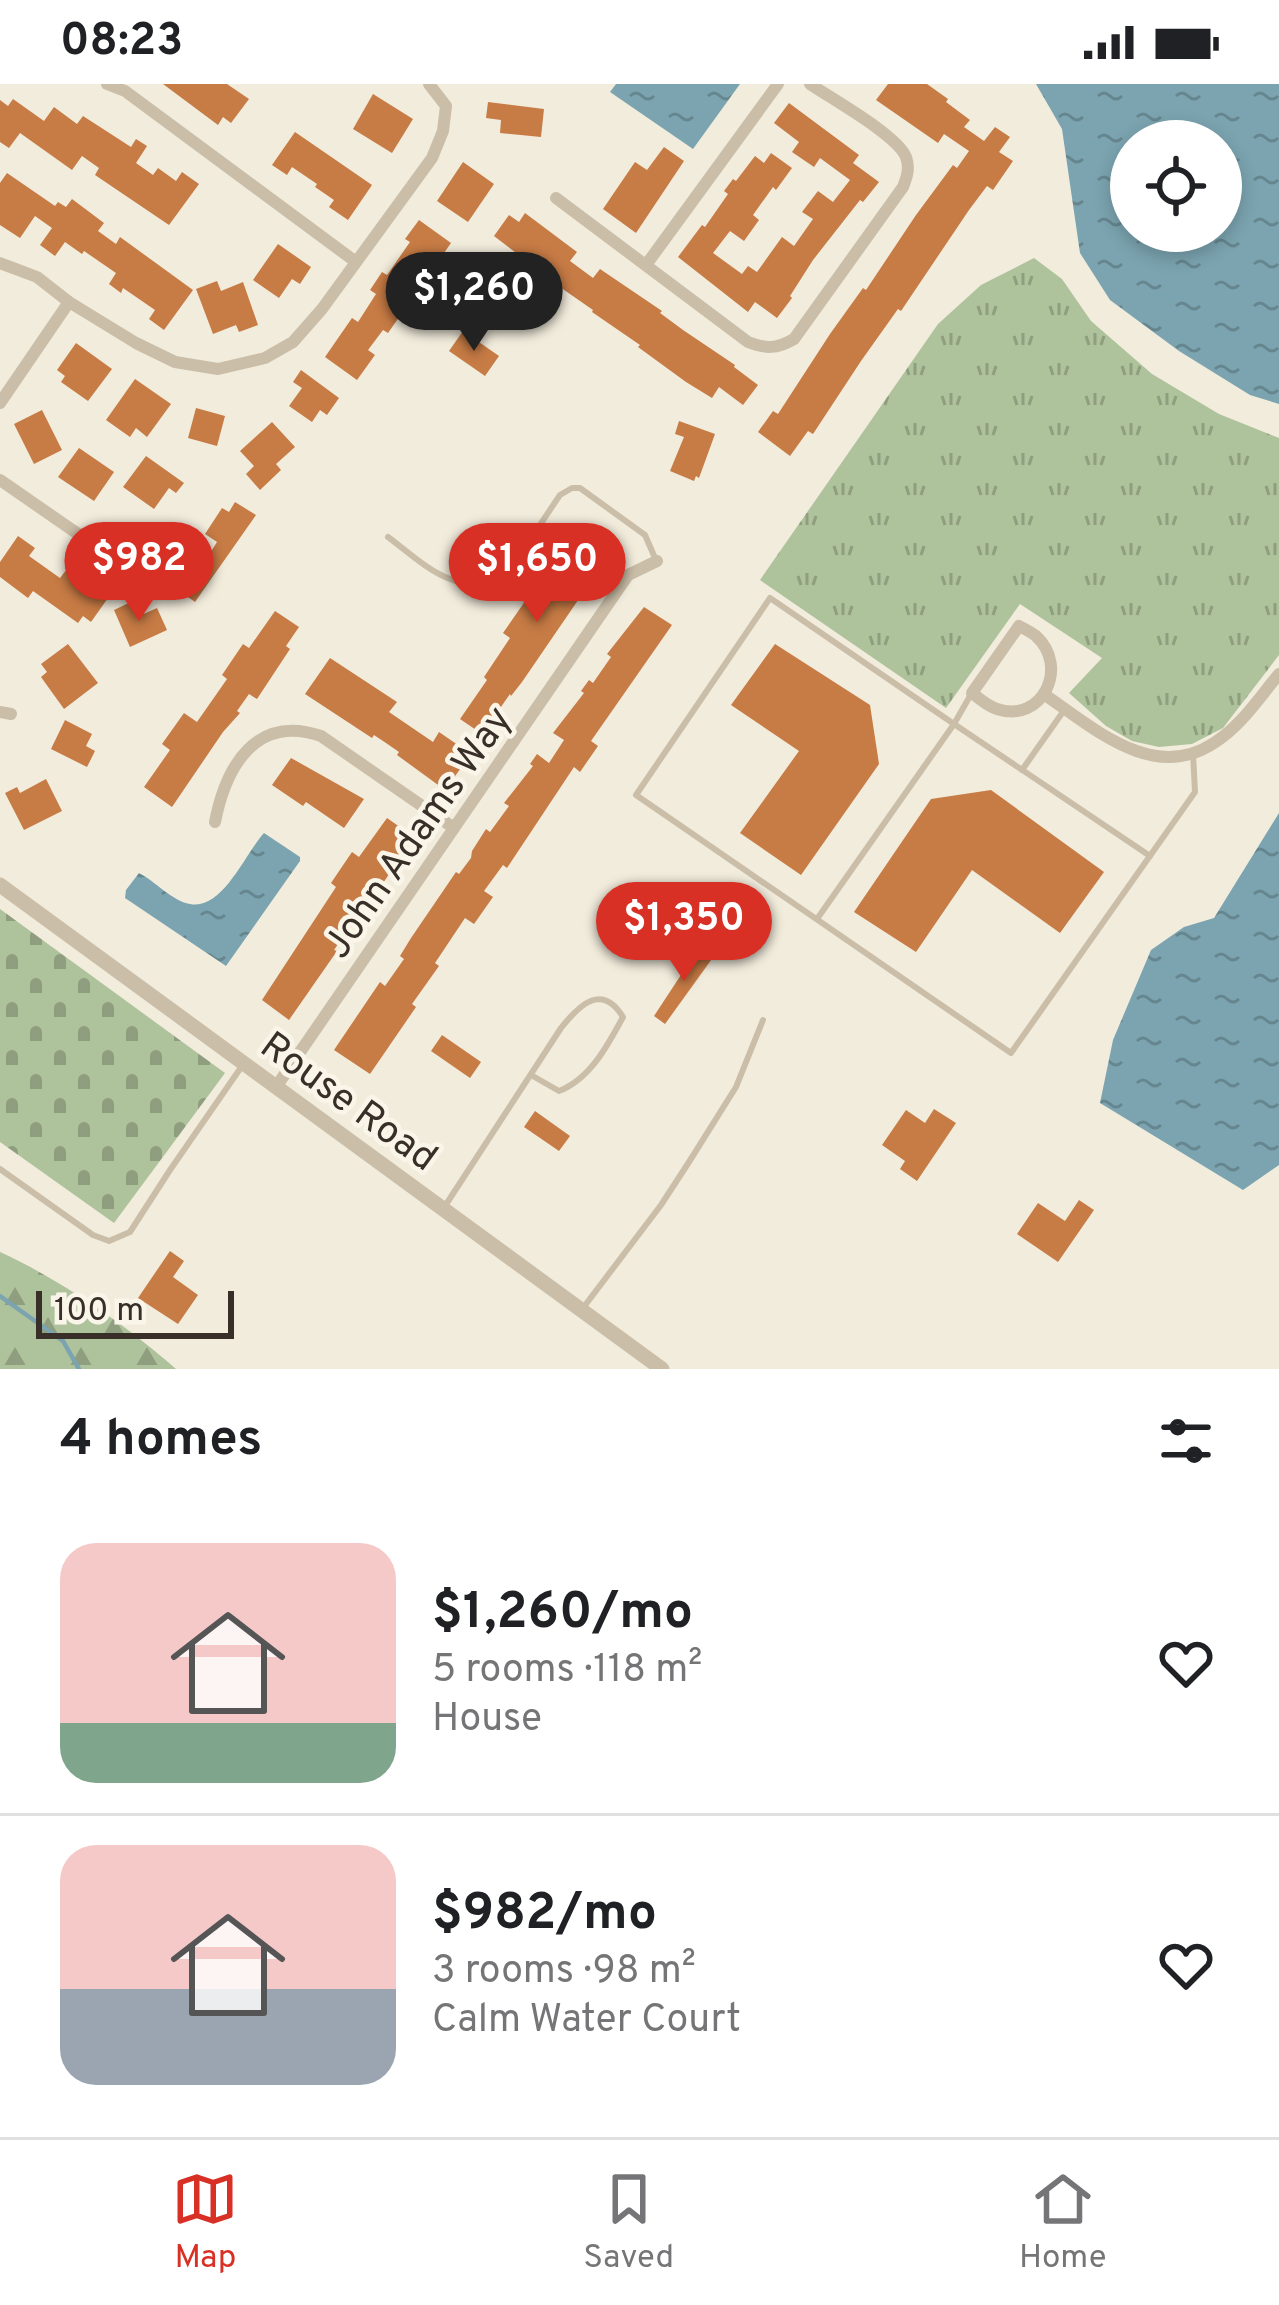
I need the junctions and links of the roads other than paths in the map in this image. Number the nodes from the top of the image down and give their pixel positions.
1 (107, 84) edge
2 (430, 84) edge
3 (778, 84) edge
4 (810, 84) edge
5 (556, 198) dead end
6 (356, 262) junction
7 (0, 263) edge
8 (646, 266) junction
9 (69, 302) junction
10 (0, 403) edge
11 (0, 480) edge
12 (388, 537) dead end
13 (128, 550) dead end
14 (657, 561) joint
15 (1279, 674) edge
16 (972, 693) junction
17 (1045, 695) junction
18 (1065, 709) junction
19 (953, 724) junction
20 (1193, 753) junction
21 (1022, 770) junction
22 (215, 822) dead end
23 (454, 828) junction
24 (1150, 856) junction
25 (0, 885) edge
26 (818, 920) junction
27 (763, 1020) dead end
28 (244, 1064) junction
29 (531, 1075) junction
30 (276, 1087) junction
31 (0, 1169) edge
32 (443, 1209) junction
33 (580, 1310) junction
34 (662, 1369) edge

1 - 6 street
2 - 6 street
3 - 8 street
4 - 8 street
5 - 8 street
6 - 9 street
7 - 9 street
9 - 10 street
11 - 13 street
12 - 14 lane
14 - 23 street, John Adams Way
15 - 20 street
16 - 17 street
16 - 17 street
16 - 19 lane
17 - 18 street
18 - 20 street
18 - 21 lane
19 - 21 lane
19 - 26 lane
19 - 26 lane
20 - 24 lane
21 - 24 lane
22 - 23 street
23 - 30 street, John Adams Way
24 - 26 lane
25 - 28 street, Rouse Road
27 - 33 lane
28 - 30 street, Rouse Road
28 - 31 lane
29 - 29 lane
29 - 32 lane
30 - 32 street, Rouse Road
32 - 33 street, Rouse Road
33 - 34 street, Rouse Road

